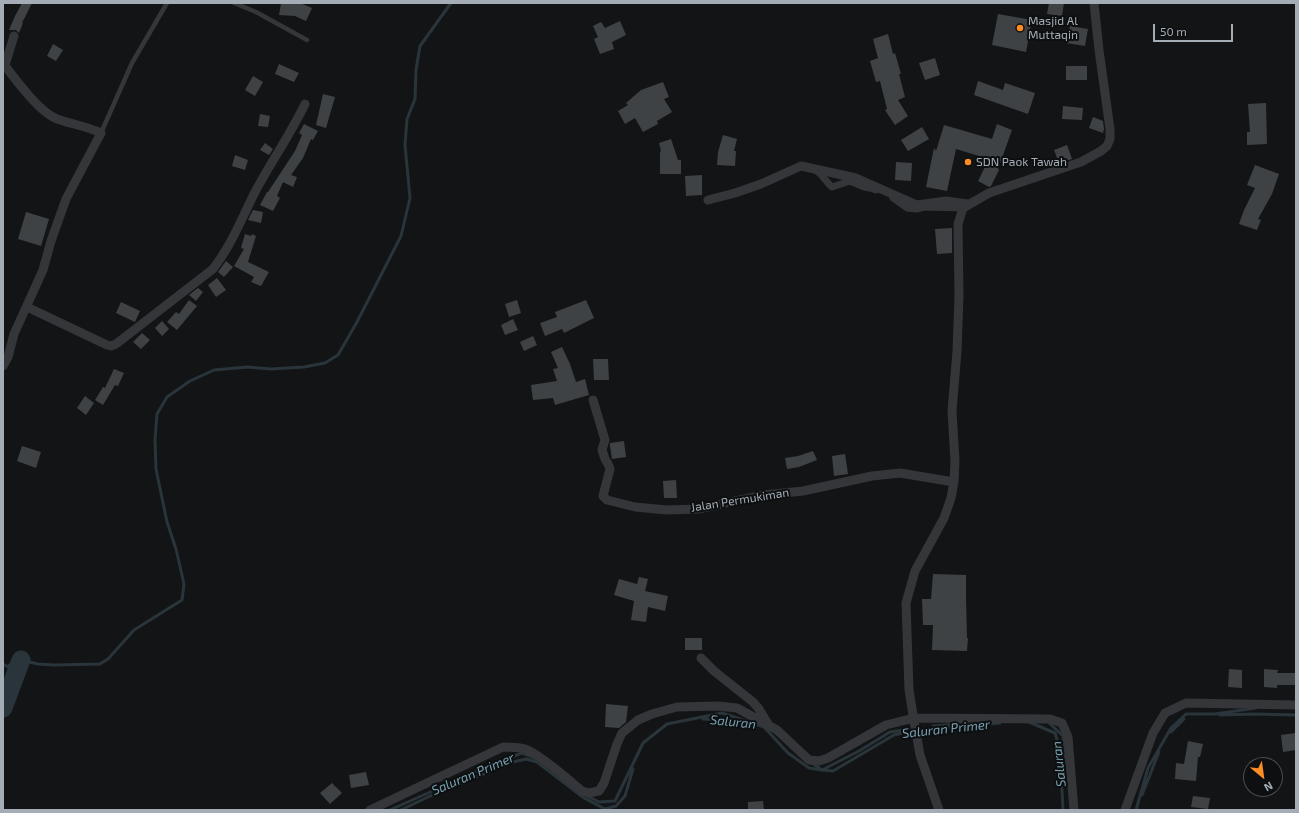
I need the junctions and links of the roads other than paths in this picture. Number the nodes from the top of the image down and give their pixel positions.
1 (167, 3) edge
2 (234, 3) edge
3 (1094, 3) edge
4 (14, 36) dead end
5 (308, 40) dead end
6 (4, 64) edge
7 (305, 104) dead end
8 (101, 133) junction
9 (708, 202) dead end
10 (966, 206) junction
11 (27, 307) junction
12 (3, 366) edge
13 (594, 400) dead end
14 (954, 482) junction
15 (701, 658) dead end
16 (1296, 705) edge
17 (914, 719) junction
18 (768, 724) junction
19 (370, 810) edge
20 (939, 810) edge
21 (1074, 810) edge
22 (1125, 810) edge

1 - 8 lane
2 - 5 lane
3 - 10 street
4 - 6 street
6 - 8 street
7 - 11 street
8 - 11 street
9 - 10 street
10 - 14 street
11 - 12 street
13 - 14 street, Jalan Permukiman
14 - 17 street
15 - 18 street
16 - 22 street
17 - 18 street
17 - 20 street
17 - 21 street
18 - 19 street

